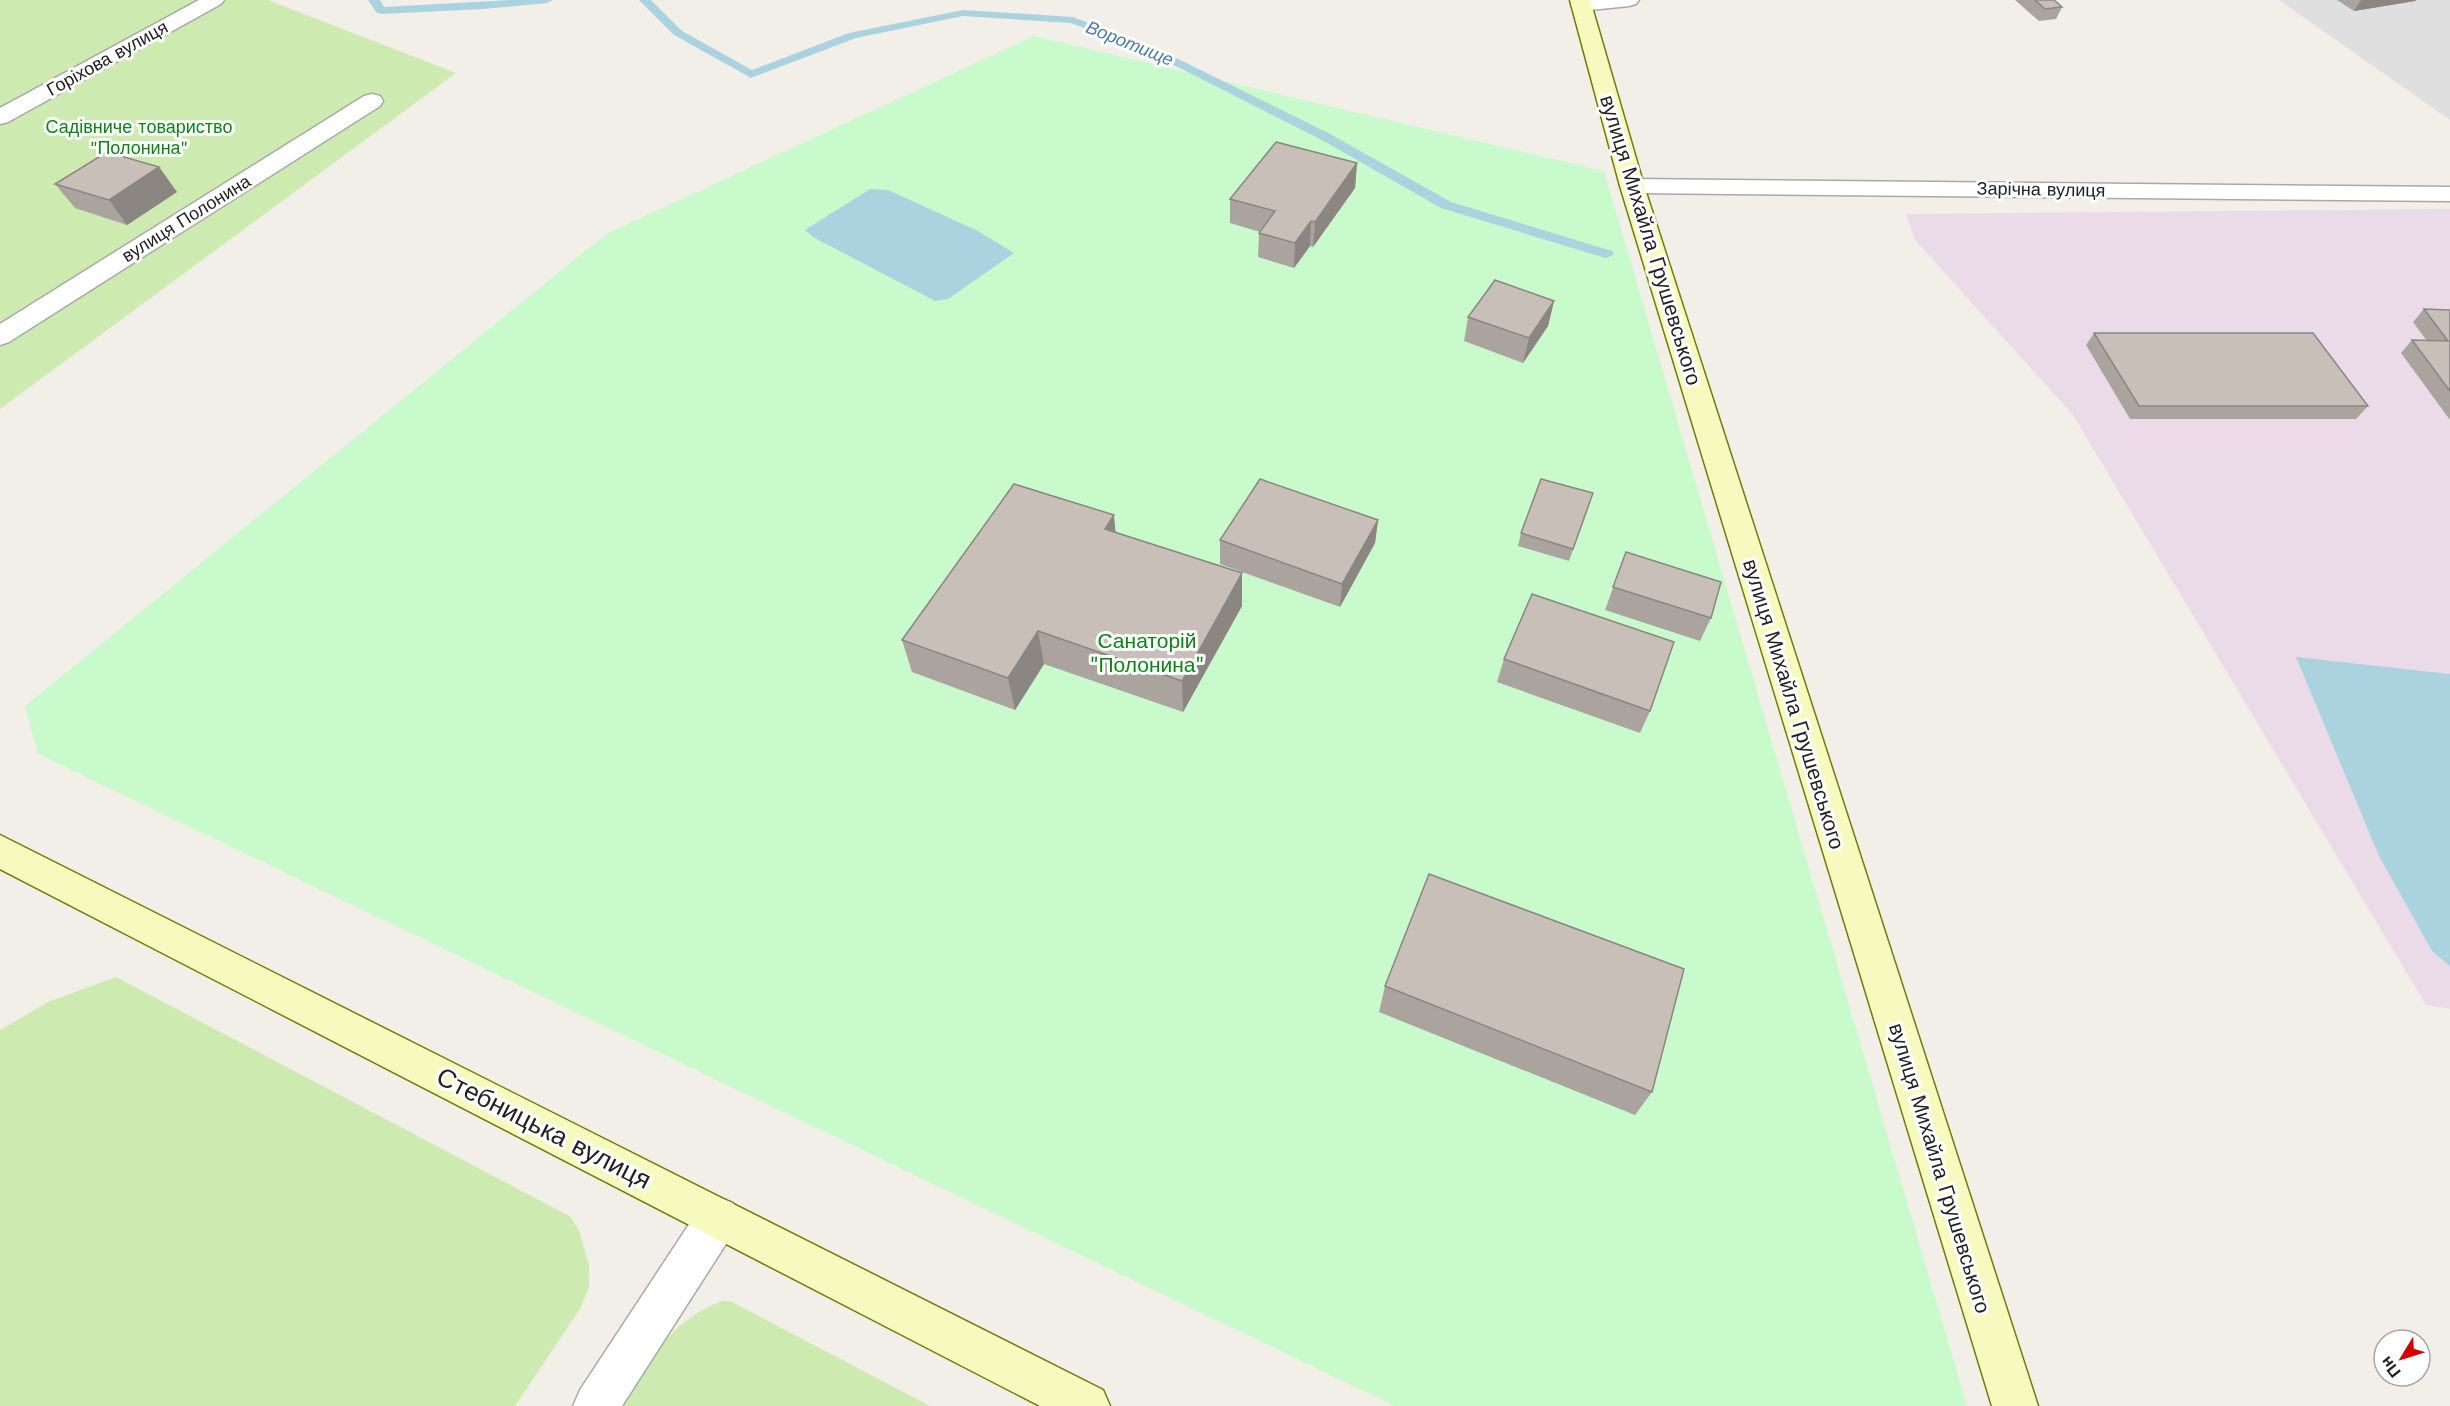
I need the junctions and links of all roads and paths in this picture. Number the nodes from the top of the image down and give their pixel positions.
1 (214, 0) edge
2 (1629, 0) edge
3 (1580, 3) edge
4 (372, 101) dead end
5 (0, 117) edge
6 (1632, 186) junction
7 (2450, 194) edge
8 (0, 336) edge
9 (5, 860) edge
10 (718, 1218) junction
11 (596, 1406) edge
12 (1088, 1406) edge
13 (2014, 1406) edge

1 - 5 street, Горіхова вулиця
2 - 3 street
3 - 6 street, вулиця Михайла Грушевського
4 - 8 street, вулиця Полонина
6 - 7 street, Зарічна вулиця
6 - 13 street, вулиця Михайла Грушевського
9 - 10 street, Стебницька вулиця
10 - 11 street
10 - 12 street, Стебницька вулиця

